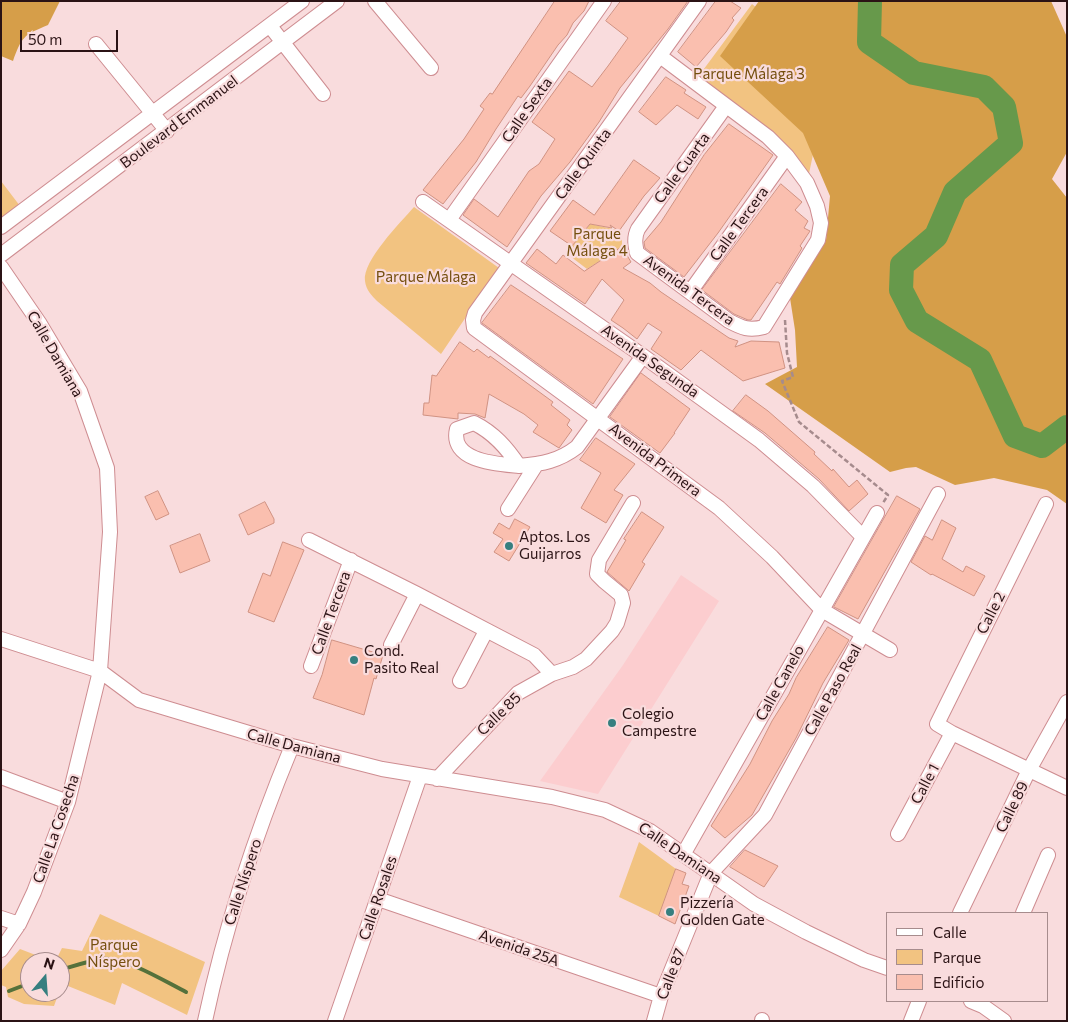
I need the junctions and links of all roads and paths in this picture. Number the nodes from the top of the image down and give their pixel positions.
1 (302, 1) edge
2 (337, 1) edge
3 (375, 1) edge
4 (604, 1) edge
5 (699, 1) edge
6 (270, 26) junction
7 (283, 42) junction
8 (96, 44) dead end
9 (660, 56) junction
10 (431, 68) dead end
11 (323, 94) dead end
12 (726, 106) junction
13 (154, 113) junction
14 (167, 131) junction
15 (787, 156) junction
16 (423, 202) dead end
17 (449, 220) junction
18 (4, 225) edge
19 (638, 229) joint
20 (1, 255) edge
21 (511, 263) junction
22 (1, 267) edge
23 (690, 292) junction
24 (781, 301) junction
25 (474, 328) joint
26 (643, 356) junction
27 (598, 417) junction
28 (536, 465) junction
29 (520, 466) dead end
30 (888, 494) dead end
31 (938, 494) dead end
32 (632, 503) dead end
33 (1046, 504) dead end
34 (508, 509) dead end
35 (877, 513) dead end
36 (863, 538) junction
37 (309, 540) dead end
38 (351, 560) junction
39 (418, 594) junction
40 (822, 610) junction
41 (486, 631) junction
42 (863, 634) junction
43 (1, 639) edge
44 (391, 645) dead end
45 (890, 650) dead end
46 (311, 666) dead end
47 (100, 671) junction
48 (552, 674) junction
49 (460, 681) dead end
50 (1067, 702) edge
51 (952, 733) junction
52 (292, 746) junction
53 (1029, 770) junction
54 (420, 776) junction
55 (1, 777) edge
56 (437, 778) junction
57 (1067, 788) edge
58 (68, 802) junction
59 (898, 834) dead end
60 (684, 853) junction
61 (1048, 855) dead end
62 (712, 873) junction
63 (378, 899) junction
64 (960, 912) edge
65 (1023, 912) edge
66 (1, 918) edge
67 (20, 924) junction
68 (1, 950) edge
69 (886, 968) edge
70 (661, 996) junction
71 (919, 1002) edge
72 (980, 1003) edge
73 (205, 1021) edge
74 (335, 1021) edge
75 (654, 1021) edge
76 (911, 1021) edge
77 (1004, 1021) edge

1 - 6 street, Boulevard Emmanuel
2 - 7 street, Boulevard Emmanuel
3 - 10 street
4 - 17 street, Calle Sexta
5 - 9 street, Calle Quinta
6 - 7 street
6 - 13 street, Boulevard Emmanuel
7 - 11 street
7 - 14 street, Boulevard Emmanuel
8 - 13 street
9 - 12 street
9 - 21 street, Calle Quinta
12 - 15 street
12 - 19 street, Calle Cuarta
13 - 14 street
13 - 18 street, Boulevard Emmanuel
14 - 20 street, Boulevard Emmanuel
15 - 23 street, Calle Tercera
15 - 24 street
16 - 17 street, Avenida Segunda
17 - 21 street, Avenida Segunda
19 - 23 street, Avenida Tercera
21 - 25 street, Calle Quinta
21 - 26 street, Avenida Segunda
22 - 47 street, Calle Damiana
23 - 24 street, Avenida Tercera
24 - 30 path
25 - 27 street, Avenida Primera
26 - 27 street
26 - 36 street, Avenida Segunda
27 - 28 street
27 - 40 street, Avenida Primera
28 - 29 street
28 - 34 street
31 - 42 street, Calle Paso Real
32 - 48 street, Calle 85
33 - 51 street, Calle 2
35 - 36 street, Calle Canelo
36 - 40 street, Calle Canelo
37 - 38 street
38 - 39 street
38 - 46 street, Calle Tercera
39 - 41 street
39 - 44 street
40 - 42 street, Avenida Primera
40 - 60 street, Calle Canelo
41 - 48 street
41 - 49 street
42 - 45 street, Avenida Primera
42 - 62 street, Calle Paso Real
43 - 47 street
47 - 52 street, Calle Damiana
47 - 58 street, Calle La Cosecha
48 - 56 street, Calle 85
50 - 53 street, Calle 89
51 - 53 street
51 - 59 street, Calle 1
52 - 54 street, Calle Damiana
52 - 73 street, Calle Níspero
53 - 57 street
53 - 64 street, Calle 89
54 - 56 street, Calle Damiana
54 - 63 street, Calle Rosales
55 - 58 street
56 - 60 street, Calle Damiana
58 - 67 street, Calle La Cosecha
60 - 62 street, Calle Damiana
61 - 65 street
62 - 69 street, Calle Damiana
62 - 70 street, Calle 87
63 - 70 street, Avenida 25A
63 - 74 street, Calle Rosales
66 - 67 street
67 - 68 street, Calle La Cosecha
70 - 75 street, Calle 87
71 - 76 street
72 - 77 street

